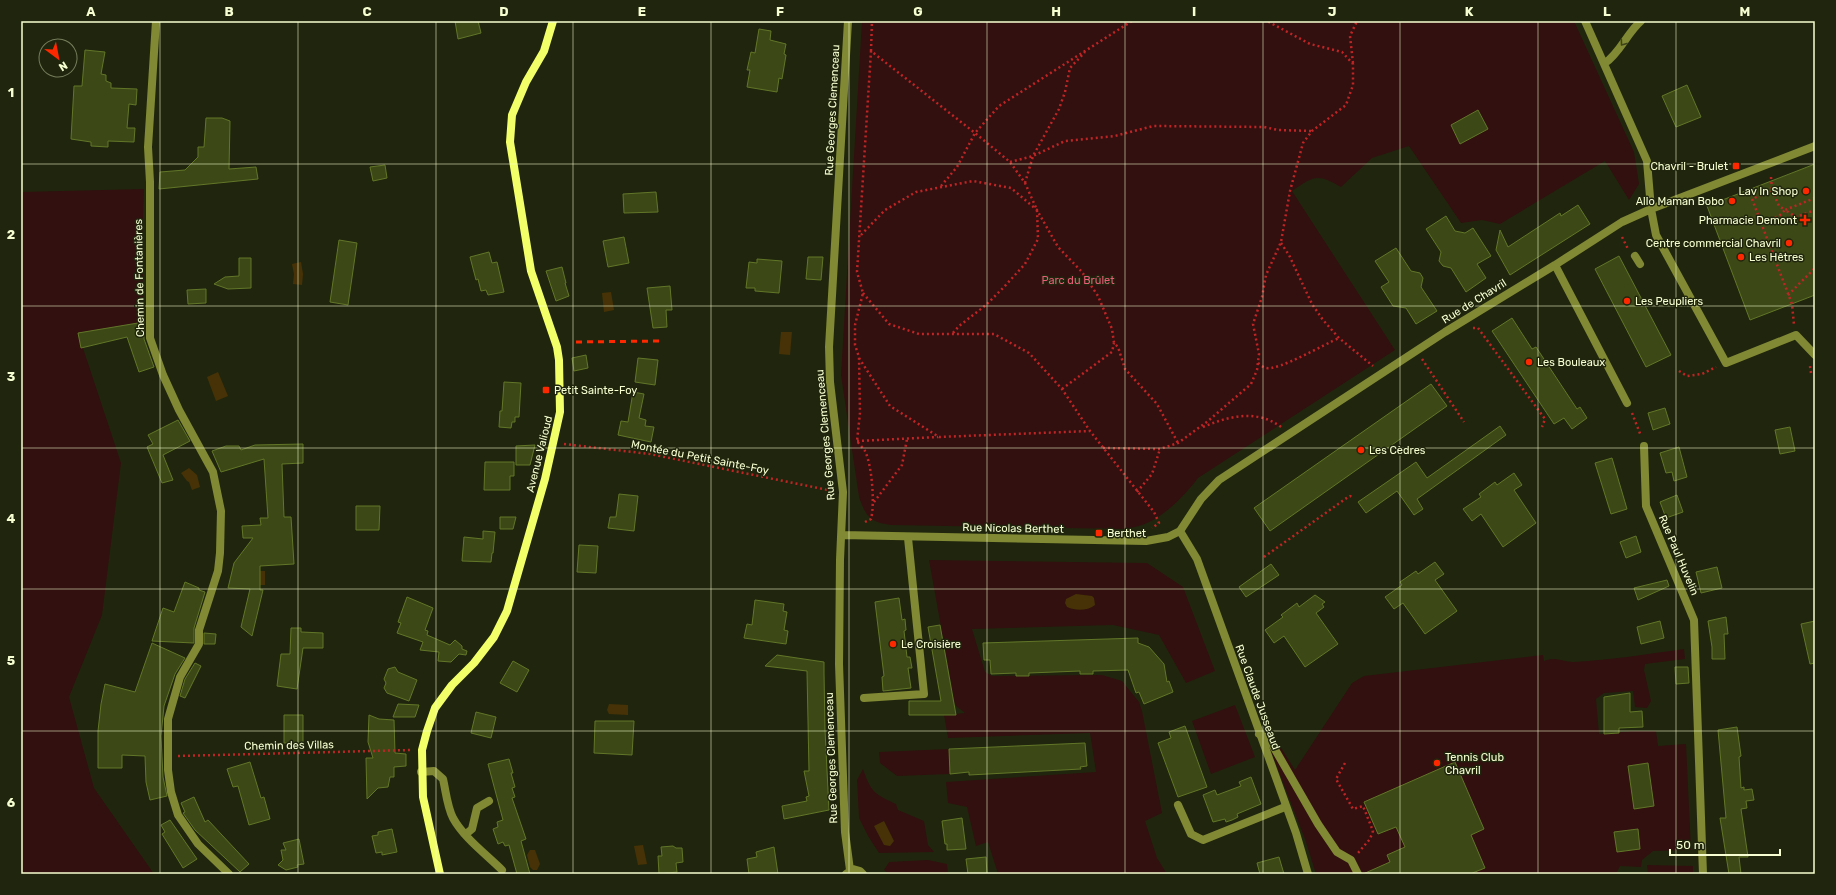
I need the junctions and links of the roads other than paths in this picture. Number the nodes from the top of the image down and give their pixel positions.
1 (156, 21) edge
2 (553, 21) edge
3 (848, 21) edge
4 (1585, 21) edge
5 (1641, 21) edge
6 (1605, 63) junction
7 (1815, 146) edge
8 (1651, 209) junction
9 (1635, 256) dead end
10 (1640, 264) dead end
11 (1555, 265) junction
12 (1815, 355) edge
13 (1628, 403) road end
14 (1644, 446) road end
15 (1180, 531) junction
16 (842, 535) junction
17 (908, 538) junction
18 (864, 698) dead end
19 (1259, 734) junction
20 (421, 772) junction
21 (489, 801) dead end
22 (1178, 805) dead end
23 (1286, 807) junction
24 (466, 834) junction
25 (502, 870) dead end
26 (848, 872) edge
27 (229, 874) edge
28 (440, 874) edge
29 (863, 874) edge
30 (1308, 874) edge
31 (1358, 874) edge
32 (1703, 874) edge

1 - 27 street, Chemin de Fontanières
2 - 20 main road, Avenue Valioud
3 - 16 street, Rue Georges Clemenceau
4 - 6 street
5 -> 6 street
6 - 8 street
7 - 8 street, Rue de Chavril
8 - 11 street, Rue de Chavril
8 - 12 street
9 - 10 street
11 - 13 street
11 - 15 street, Rue de Chavril
14 - 32 street, Rue Paul Huvelin
15 - 17 street, Rue Nicolas Berthet
15 - 19 street, Rue Claude Jusseaud
16 - 17 street, Rue Nicolas Berthet
16 - 26 street, Rue Georges Clemenceau
17 - 18 street
19 - 23 street, Rue Claude Jusseaud
19 - 31 street
20 - 24 street
20 - 28 main road, Avenue Valioud
21 - 24 street
22 - 23 street
23 - 30 street, Rue Claude Jusseaud
24 - 25 street
26 - 29 street

